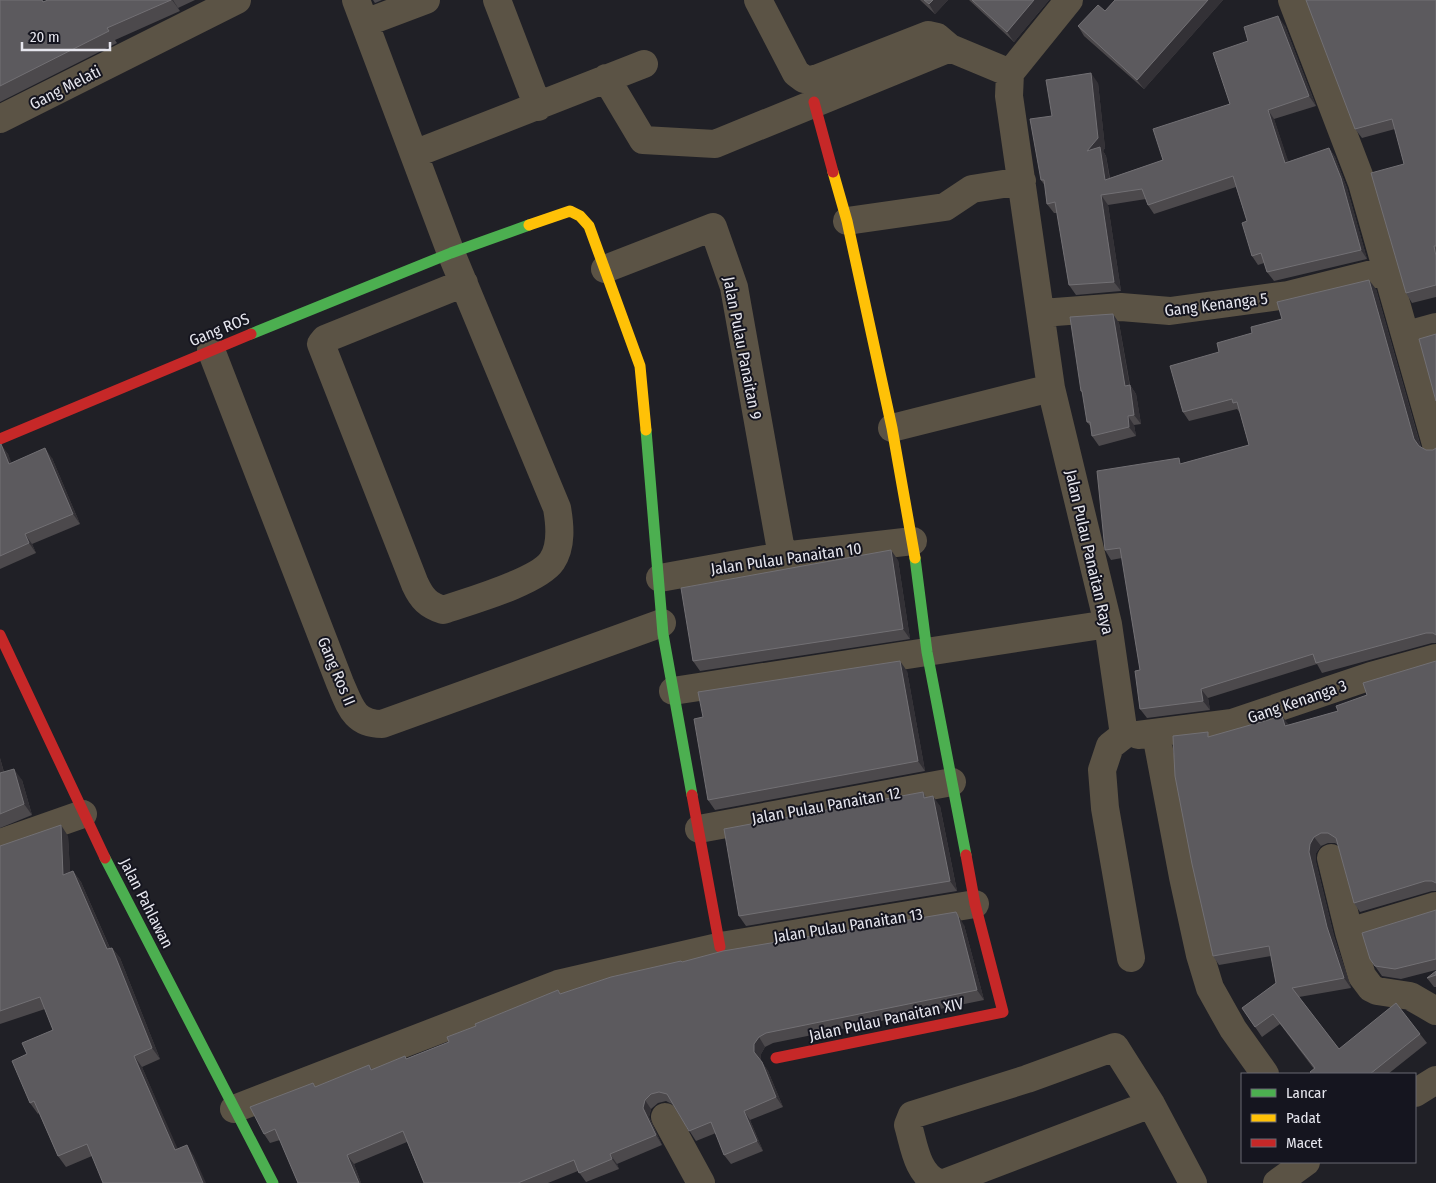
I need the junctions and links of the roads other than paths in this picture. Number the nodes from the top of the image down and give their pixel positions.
1 (237, 0) edge
2 (426, 0) edge
3 (497, 0) edge
4 (758, 0) edge
5 (1069, 0) edge
6 (1292, 0) edge
7 (360, 11) edge
8 (950, 48) junction
9 (644, 64) dead end
10 (1010, 73) junction
11 (606, 78) junction
12 (814, 102) junction
13 (538, 108) junction
14 (0, 119) edge
15 (414, 154) junction
16 (1022, 181) junction
17 (847, 221) junction
18 (451, 253) junction
19 (605, 269) junction
20 (1388, 270) junction
21 (464, 284) junction
22 (1042, 313) junction
23 (1436, 327) edge
24 (1407, 335) junction
25 (211, 350) junction
26 (1051, 388) junction
27 (892, 428) junction
28 (0, 439) edge
29 (1436, 444) edge
30 (913, 541) junction
31 (782, 556) junction
32 (660, 578) junction
33 (662, 623) junction
34 (1108, 624) junction
35 (0, 635) edge
36 (928, 652) junction
37 (1436, 658) edge
38 (673, 691) junction
39 (1156, 734) junction
40 (1124, 735) junction
41 (952, 782) junction
42 (84, 814) junction
43 (699, 829) junction
44 (0, 843) edge
45 (1331, 858) dead end
46 (975, 904) junction
47 (1436, 906) edge
48 (1348, 932) junction
49 (720, 946) junction
50 (1131, 958) dead end
51 (1436, 1011) edge
52 (776, 1058) dead end
53 (1264, 1073) edge
54 (1436, 1080) edge
55 (1416, 1092) edge
56 (1151, 1104) junction
57 (234, 1109) junction
58 (665, 1117) dead end
59 (1304, 1163) edge
60 (273, 1183) edge
61 (701, 1183) edge
62 (939, 1183) edge
63 (944, 1183) edge
64 (1193, 1183) edge
65 (1277, 1183) edge

1 - 14 street, Gang Melati
2 - 7 street
3 - 13 street
4 - 8 street
5 - 10 street
6 - 20 street
7 - 15 street
8 - 10 street
8 - 12 street
9 - 11 street
10 - 16 street, Jalan Pulau Panaitan Raya
11 - 12 street
11 - 13 street
12 - 17 street
13 - 15 street
15 - 18 street
16 - 17 street
16 - 22 street, Jalan Pulau Panaitan Raya
17 - 27 street
18 - 19 street, Gang ROS
18 - 21 street
18 - 25 street, Gang ROS
19 - 31 street, Jalan Pulau Panaitan 9
19 - 32 street
20 - 22 street, Gang Kenanga 5
20 - 24 street
21 - 21 street
22 - 26 street, Jalan Pulau Panaitan Raya
23 - 24 street
24 - 29 street
25 - 28 street, Gang ROS
25 - 33 street, Gang Ros II
26 - 27 street
26 - 34 street, Jalan Pulau Panaitan Raya
27 - 30 street
30 - 31 street, Jalan Pulau Panaitan 10
30 - 36 street
31 - 32 street, Jalan Pulau Panaitan 10
32 - 33 street
33 - 38 street
34 - 36 street
34 - 40 street, Jalan Pulau Panaitan Raya
35 - 42 street, Jalan Pahlawan
36 - 38 street
36 - 41 street
37 - 39 street, Gang Kenanga 3
38 - 43 street
39 - 40 street
39 - 53 street
40 - 50 street
41 - 43 street, Jalan Pulau Panaitan 12
41 - 46 street
42 - 44 street
42 - 57 street, Jalan Pahlawan
43 - 49 street
45 - 48 street
46 - 49 street, Jalan Pulau Panaitan 13
46 - 52 street, Jalan Pulau Panaitan XIV
47 - 48 street
48 - 51 street
49 - 57 street, Jalan Pulau Panaitan 13
54 - 55 street
56 - 62 street
56 - 63 street
56 - 64 street
57 - 60 street, Jalan Pahlawan
58 - 61 street
59 - 65 street

